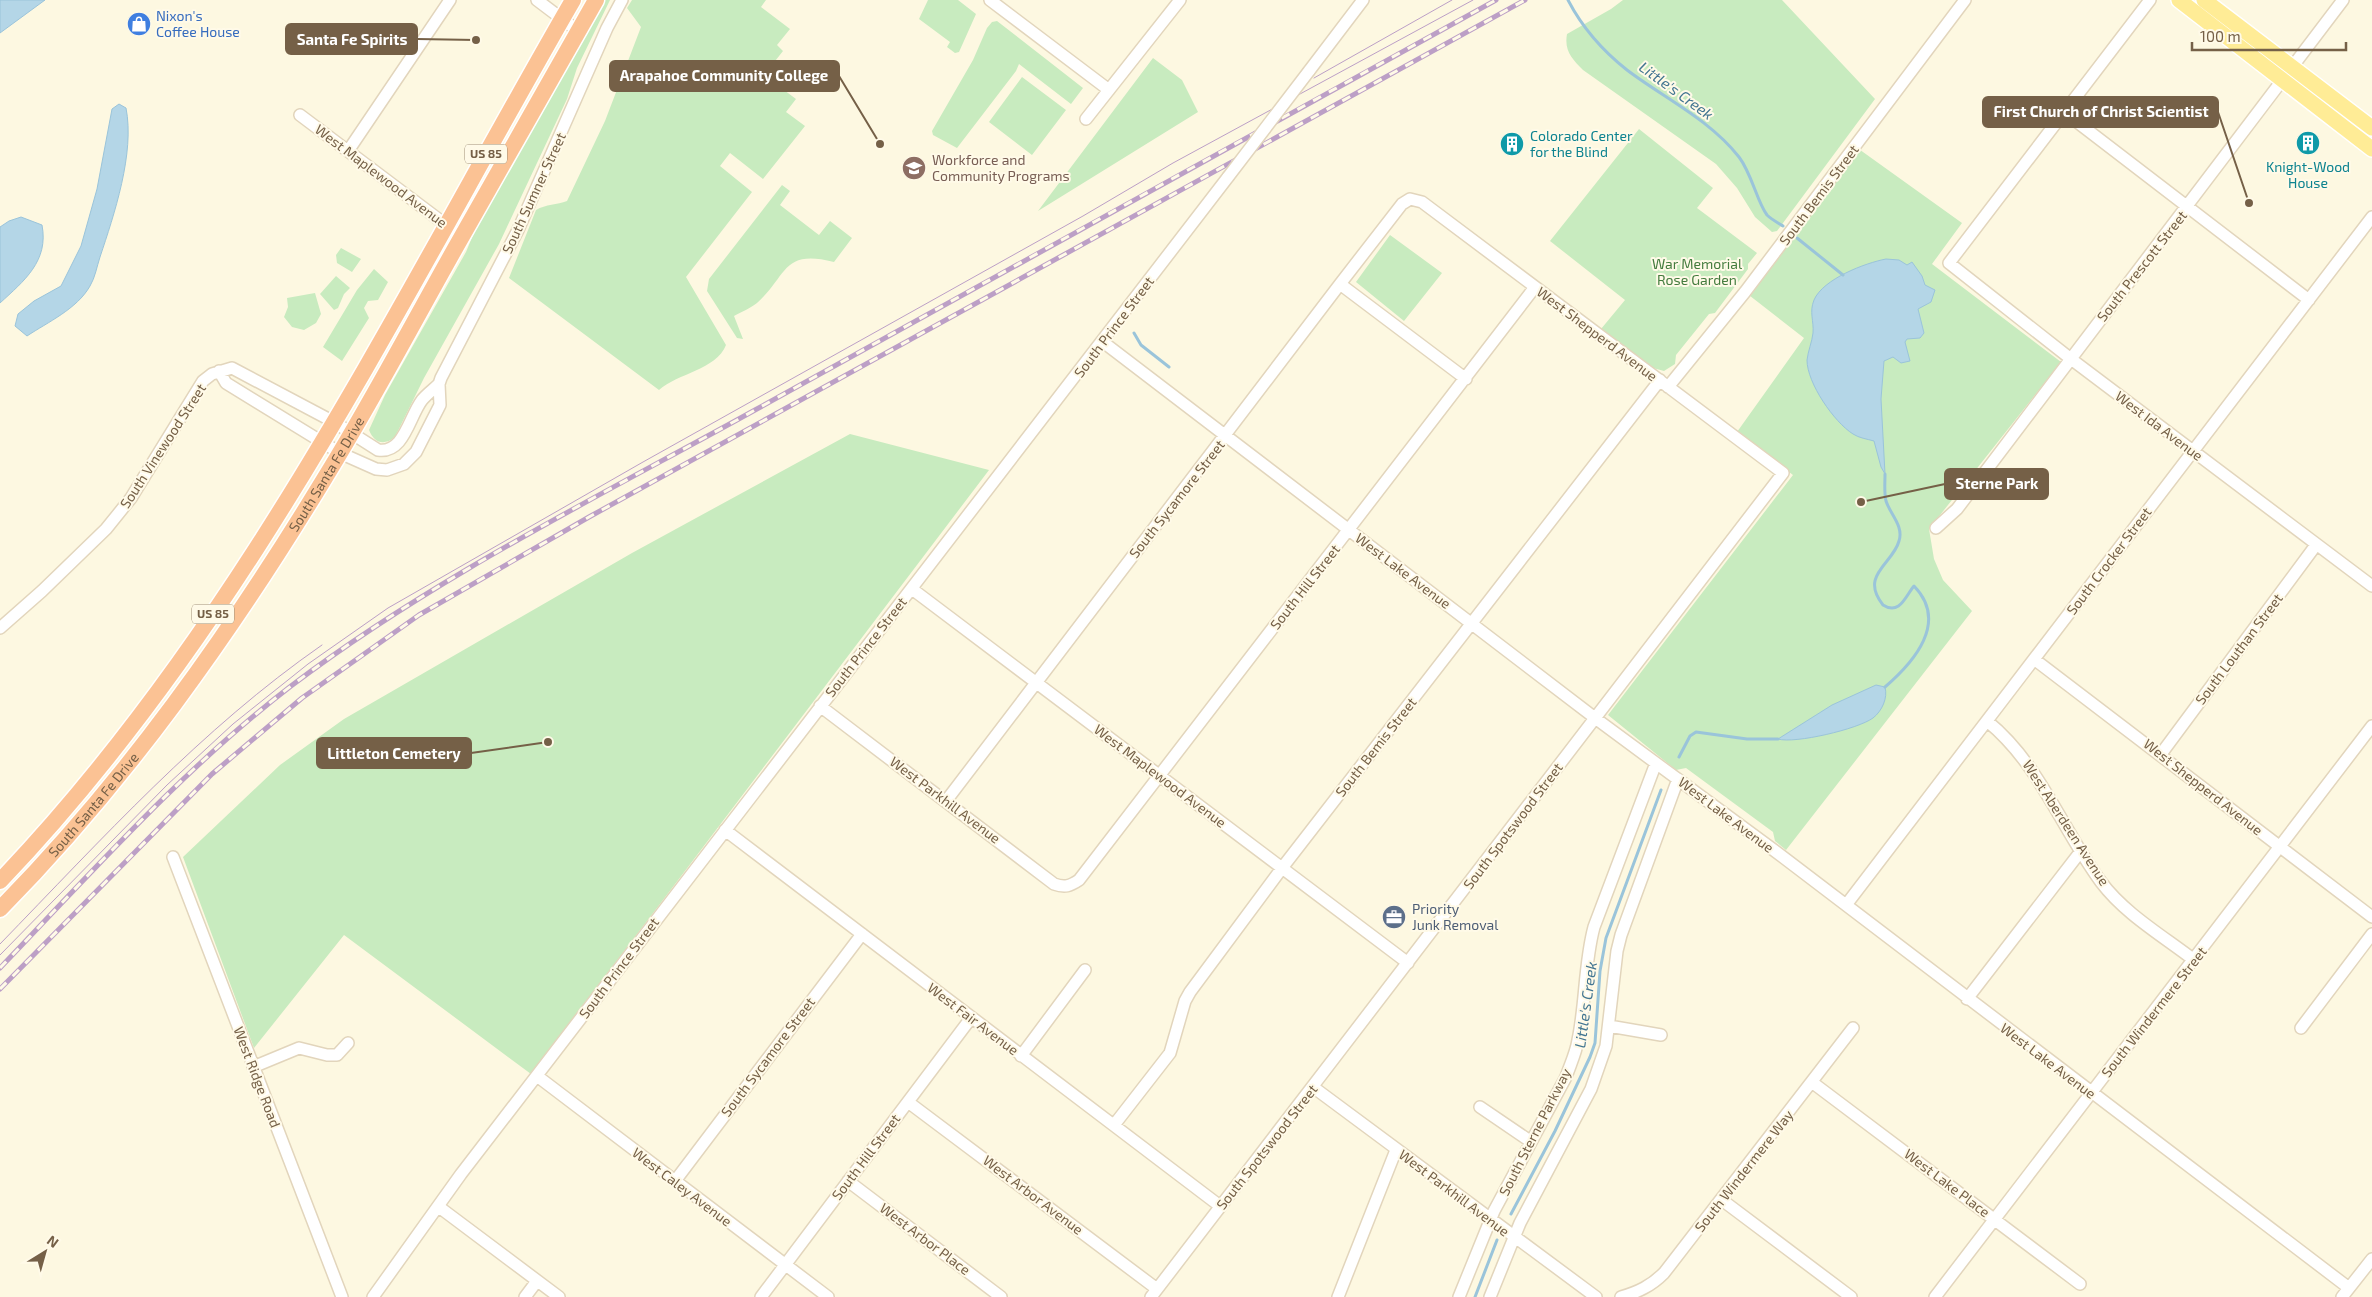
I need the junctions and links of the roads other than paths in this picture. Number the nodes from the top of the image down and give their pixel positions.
1 (450, 0) edge
2 (537, 0) edge
3 (573, 0) edge
4 (596, 0) edge
5 (622, 0) edge
6 (990, 0) edge
7 (1180, 0) edge
8 (1965, 0) edge
9 (2150, 0) edge
10 (2179, 0) edge
11 (2204, 0) edge
12 (2343, 0) edge
13 (1357, 2) edge
14 (562, 19) junction
15 (578, 31) junction
16 (2287, 73) junction
17 (1109, 90) junction
18 (2064, 112) junction
19 (300, 115) dead end
20 (1086, 119) dead end
21 (2372, 128) edge
22 (2372, 149) edge
23 (348, 151) junction
24 (1410, 199) joint
25 (2187, 207) junction
26 (2372, 217) edge
27 (446, 225) junction
28 (462, 237) junction
29 (1340, 284) junction
30 (1535, 287) junction
31 (2308, 300) junction
32 (1103, 342) junction
33 (2071, 359) junction
34 (219, 371) junction
35 (1466, 379) junction
36 (439, 384) junction
37 (1664, 384) junction
38 (334, 422) junction
39 (351, 433) junction
40 (1226, 436) junction
41 (322, 443) junction
42 (2192, 451) junction
43 (340, 453) junction
44 (1783, 473) joint
45 (1936, 528) dead end
46 (1349, 530) junction
47 (2316, 545) junction
48 (2372, 586) edge
49 (912, 589) junction
50 (1473, 623) junction
51 (0, 628) edge
52 (2034, 659) junction
53 (1035, 682) junction
54 (820, 706) junction
55 (1595, 718) junction
56 (1987, 721) junction
57 (2372, 726) edge
58 (2161, 754) junction
59 (1656, 763) junction
60 (1159, 775) junction
61 (1678, 779) junction
62 (946, 801) junction
63 (725, 830) junction
64 (2280, 847) junction
65 (2081, 851) junction
66 (173, 857) dead end
67 (1282, 868) junction
68 (0, 882) edge
69 (1072, 885) joint
70 (1846, 905) junction
71 (0, 908) edge
72 (2372, 917) edge
73 (862, 934) junction
74 (2372, 934) edge
75 (2194, 960) junction
76 (1408, 962) junction
77 (1085, 970) dead end
78 (1968, 999) junction
79 (972, 1018) junction
80 (1609, 1026) junction
81 (1854, 1028) dead end
82 (2301, 1028) dead end
83 (1661, 1035) dead end
84 (348, 1044) dead end
85 (1021, 1056) junction
86 (253, 1067) junction
87 (537, 1076) junction
88 (1813, 1083) junction
89 (1313, 1088) junction
90 (2091, 1094) junction
91 (908, 1102) junction
92 (1480, 1107) dead end
93 (1114, 1125) junction
94 (1530, 1141) junction
95 (1396, 1150) junction
96 (675, 1181) junction
97 (848, 1181) junction
98 (1722, 1200) junction
99 (1220, 1206) junction
100 (439, 1207) junction
101 (1490, 1219) junction
102 (1995, 1219) junction
103 (1514, 1238) junction
104 (2372, 1259) edge
105 (785, 1264) junction
106 (537, 1281) junction
107 (2080, 1284) dead end
108 (1154, 1293) edge
109 (2346, 1293) edge
110 (342, 1297) edge
111 (373, 1297) edge
112 (525, 1297) edge
113 (559, 1297) edge
114 (760, 1297) edge
115 (828, 1297) edge
116 (1001, 1297) edge
117 (1338, 1297) edge
118 (1459, 1297) edge
119 (1490, 1297) edge
120 (1596, 1297) edge
121 (1621, 1297) edge
122 (1851, 1297) edge
123 (1935, 1297) edge

1 - 23 street
2 - 14 street
3 - 14 highway, South Santa Fe Drive / US 85
4 - 15 highway, South Santa Fe Drive / US 85
5 - 36 street, South Sumner Street
6 - 17 street
7 - 17 street
8 - 37 street, South Bemis Street
9 - 18 street
10 - 16 main road
11 - 16 main road
12 - 16 street, South Prescott Street
13 - 32 street, South Prince Street, bridge
14 - 15 street
14 - 27 highway, South Santa Fe Drive / US 85
15 - 28 highway, South Santa Fe Drive / US 85
16 - 21 main road
16 - 22 main road
16 - 25 street, South Prescott Street
17 - 20 street
18 - 25 street
18 - 33 street, West Ida Avenue
19 - 23 street, West Maplewood Avenue
23 - 27 street, West Maplewood Avenue
24 - 29 street, South Sycamore Street
24 - 30 street, West Shepperd Avenue
25 - 31 street
25 - 33 street, South Prescott Street
26 - 31 street, South Crocker Street
27 - 28 street, West Maplewood Avenue
27 - 38 highway, South Santa Fe Drive / US 85
28 - 39 highway, South Santa Fe Drive / US 85
29 - 35 street
29 - 40 street, South Sycamore Street
30 - 35 street, South Hill Street
30 - 37 street, West Shepperd Avenue
31 - 42 street, South Crocker Street
32 - 40 street, West Lake Avenue
32 - 49 street, South Prince Street
33 - 42 street, West Ida Avenue
33 - 45 street, South Prescott Street
34 - 38 street
34 - 41 street, South Vinewood Street
34 - 51 street, South Vinewood Street
35 - 46 street, South Hill Street
36 - 39 street, South Sumner Street
36 - 43 street, South Sumner Street
37 - 44 street, West Shepperd Avenue
37 - 50 street, South Bemis Street
38 - 39 street, South Sumner Street
38 - 41 highway, South Santa Fe Drive / US 85
39 - 43 highway, South Santa Fe Drive / US 85
40 - 46 street, West Lake Avenue
40 - 53 street, South Sycamore Street
41 - 43 street, South Sumner Street
41 - 68 highway, South Santa Fe Drive / US 85
42 - 47 street, West Ida Avenue
42 - 52 street, South Crocker Street
43 - 71 highway, South Santa Fe Drive / US 85
44 - 55 street, South Spotswood Street
46 - 50 street, West Lake Avenue
46 - 60 street, South Hill Street
47 - 48 street, West Ida Avenue
47 - 58 street, South Louthan Street
49 - 53 street, West Maplewood Avenue
49 - 54 street, South Prince Street
50 - 55 street, West Lake Avenue
50 - 67 street, South Bemis Street
52 - 56 street, South Crocker Street
52 - 58 street, West Shepperd Avenue
53 - 60 street, West Maplewood Avenue
53 - 62 street, South Sycamore Street
54 - 62 street, West Parkhill Avenue
54 - 63 street, South Prince Street
55 - 59 street, West Lake Avenue
55 - 76 street, South Spotswood Street
56 - 65 street, West Aberdeen Avenue
56 - 70 street, South Crocker Street
57 - 64 street, South Windermere Street
58 - 64 street, West Shepperd Avenue
59 - 61 street, West Lake Avenue
59 - 94 street, South Sterne Parkway
60 - 67 street, West Maplewood Avenue
60 - 69 street, South Hill Street
61 - 70 street, West Lake Avenue
61 - 80 street, South Sterne Parkway
62 - 69 street, West Parkhill Avenue
63 - 73 street, West Fair Avenue
63 - 87 street, South Prince Street
64 - 72 street, West Shepperd Avenue
64 - 75 street, South Windermere Street
65 - 75 street, West Aberdeen Avenue
65 - 78 street
66 - 86 street, West Ridge Road
67 - 76 street, West Maplewood Avenue
67 - 93 street, South Bemis Street
70 - 78 street, West Lake Avenue
73 - 79 street, West Fair Avenue
73 - 96 street, South Sycamore Street
74 - 82 street
75 - 90 street, South Windermere Street
76 - 89 street, South Spotswood Street
77 - 85 street
78 - 90 street, West Lake Avenue
79 - 85 street, West Fair Avenue
79 - 91 street, South Hill Street
80 - 83 street
80 - 103 street, South Sterne Parkway
81 - 88 street, South Windermere Way
84 - 86 street
85 - 93 street, West Fair Avenue
86 - 110 street, West Ridge Road
87 - 96 street, West Caley Avenue
87 - 100 street, South Prince Street
88 - 98 street, South Windermere Way
88 - 102 street, West Lake Place
89 - 95 street, West Parkhill Avenue
89 - 99 street, South Spotswood Street
90 - 102 street, South Windermere Street
90 - 109 street, West Lake Avenue
91 - 97 street, South Hill Street
91 - 108 street, West Arbor Avenue
92 - 94 street
93 - 99 street, West Fair Avenue
94 - 101 street, South Sterne Parkway
95 - 101 street, West Parkhill Avenue
95 - 117 street
96 - 105 street, West Caley Avenue
97 - 105 street, South Hill Street
97 - 116 street, West Arbor Place
98 - 121 street, South Windermere Way
98 - 122 street
99 - 108 street, South Spotswood Street
100 - 106 street
100 - 111 street, South Prince Street
101 - 103 street, West Parkhill Avenue
101 - 118 street, South Sterne Parkway
102 - 107 street, West Lake Place
102 - 123 street, South Windermere Street
103 - 119 street, South Sterne Parkway
103 - 120 street, West Parkhill Avenue
104 - 109 street
105 - 114 street, South Hill Street
105 - 115 street, West Caley Avenue
106 - 112 street
106 - 113 street

